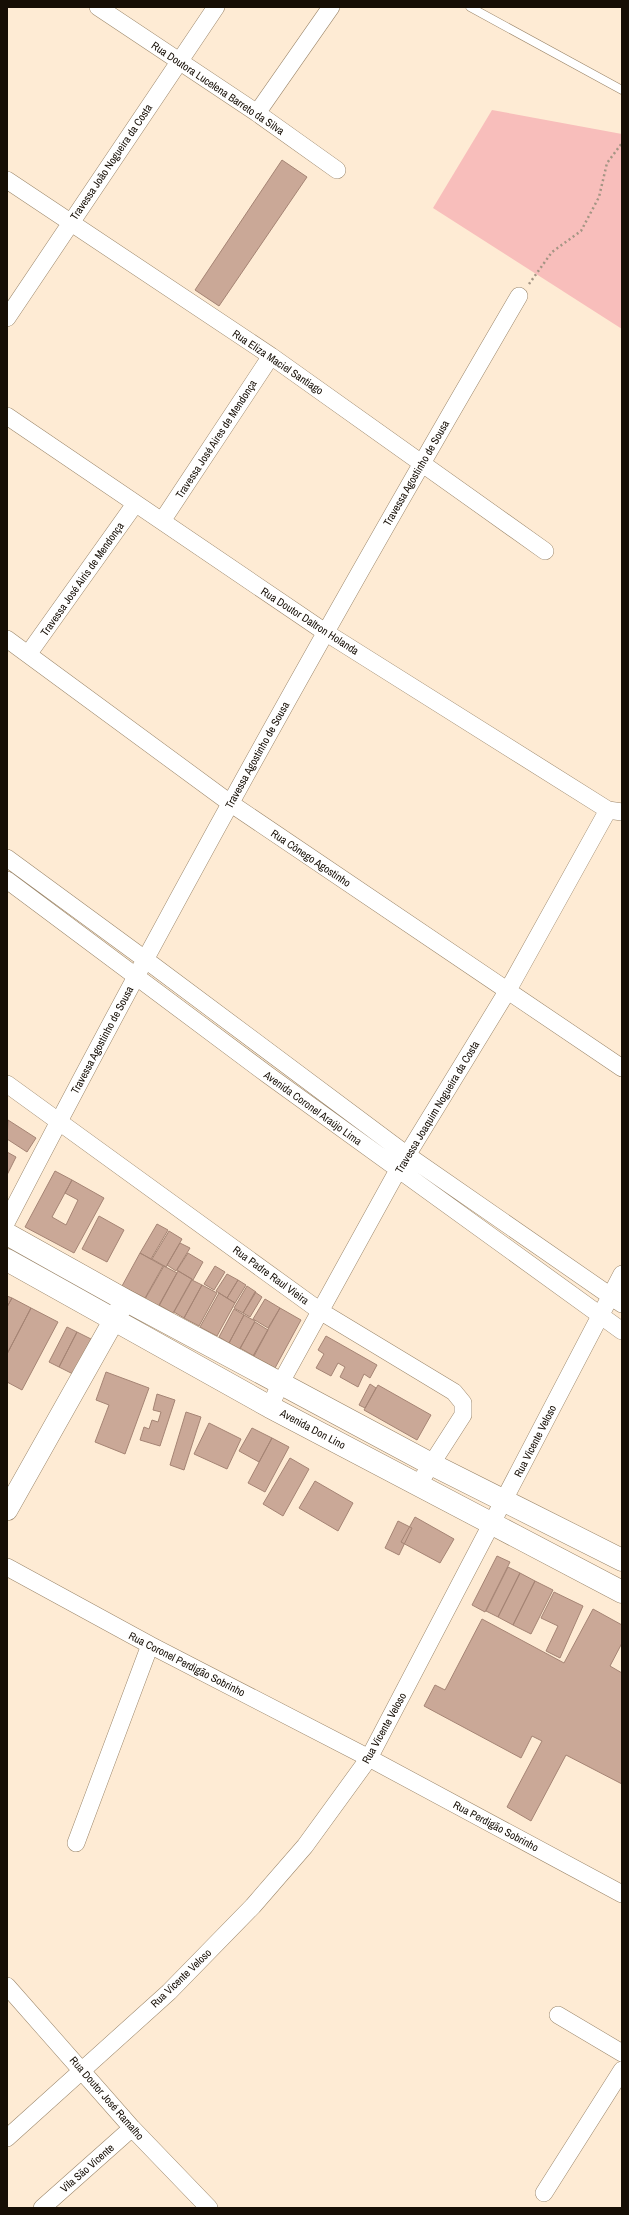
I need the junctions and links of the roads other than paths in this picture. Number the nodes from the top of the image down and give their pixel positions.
1 (98, 7) edge
2 (216, 7) edge
3 (331, 7) edge
4 (470, 7) edge
5 (178, 62) junction
6 (622, 90) edge
7 (257, 113) junction
8 (337, 170) dead end
9 (7, 180) edge
10 (70, 223) junction
11 (519, 296) road end
12 (7, 318) edge
13 (271, 356) junction
14 (7, 416) edge
15 (422, 462) junction
16 (135, 504) junction
17 (162, 521) junction
18 (545, 551) dead end
19 (325, 632) junction
20 (7, 639) edge
21 (29, 654) junction
22 (230, 803) junction
23 (615, 810) edge
24 (7, 858) edge
25 (7, 880) edge
26 (52, 891) junction
27 (42, 906) junction
28 (146, 960) junction
29 (137, 976) junction
30 (508, 990) junction
31 (277, 1059) junction
32 (622, 1068) edge
33 (268, 1075) junction
34 (7, 1084) edge
35 (59, 1120) junction
36 (402, 1162) junction
37 (7, 1221) edge
38 (506, 1224) junction
39 (7, 1234) edge
40 (497, 1240) junction
41 (7, 1260) edge
42 (622, 1274) edge
43 (125, 1300) junction
44 (616, 1300) edge
45 (320, 1311) junction
46 (599, 1315) junction
47 (114, 1321) junction
48 (622, 1330) edge
49 (280, 1384) junction
50 (270, 1407) junction
51 (431, 1464) junction
52 (418, 1485) junction
53 (506, 1500) junction
54 (7, 1510) edge
55 (492, 1524) junction
56 (622, 1560) edge
57 (7, 1567) edge
58 (622, 1592) edge
59 (150, 1645) junction
60 (369, 1758) junction
61 (76, 1843) dead end
62 (622, 1894) edge
63 (7, 1986) edge
64 (558, 2015) dead end
65 (622, 2053) edge
66 (82, 2068) junction
67 (622, 2070) edge
68 (132, 2128) junction
69 (7, 2138) edge
70 (544, 2193) dead end
71 (42, 2208) edge
72 (209, 2208) edge

1 - 5 street, Rua Doutora Lucelena Barreto da Silva
2 - 5 street, Travessa João Nogueira da Costa
3 - 7 street
4 - 6 lane
5 - 7 street, Rua Doutora Lucelena Barreto da Silva
5 - 10 street, Travessa João Nogueira da Costa
7 - 8 street, Rua Doutora Lucelena Barreto da Silva
9 - 10 street, Rua Eliza Maciel Santiago
10 - 12 street, Travessa João Nogueira da Costa
10 - 13 street, Rua Eliza Maciel Santiago
11 - 15 street, Travessa Agostinho de Sousa
13 - 15 street, Rua Eliza Maciel Santiago
13 - 17 street, Travessa José Aires de Mendonça
14 - 16 street, Rua Doutor Daltron Holanda
15 - 18 street, Rua Eliza Maciel Santiago
15 - 19 street, Travessa Agostinho de Sousa
16 - 17 street, Rua Doutor Daltron Holanda
16 - 21 street, Travessa José Airis de Mendonça
17 - 19 street, Rua Doutor Daltron Holanda
19 - 22 street, Travessa Agostinho de Sousa
19 - 23 street, Rua Doutor Daltron Holanda
20 - 21 street, Rua Cônego Agostinho
21 - 22 street, Rua Cônego Agostinho
22 - 28 street, Travessa Agostinho de Sousa
22 - 30 street, Rua Cônego Agostinho
23 - 30 street, Travessa Joaquim Nogueira da Costa
24 - 26 street, Avenida Coronel Araújo Lima
25 - 27 street, Avenida Coronel Araújo Lima
26 - 27 street
26 - 28 street, Avenida Coronel Araújo Lima
27 - 29 street, Avenida Coronel Araújo Lima
28 - 29 street, Travessa Agostinho de Sousa
28 - 31 street, Avenida Coronel Araújo Lima
29 - 33 street, Avenida Coronel Araújo Lima
29 - 35 street, Travessa Agostinho de Sousa
30 - 32 street, Rua Cônego Agostinho
30 - 36 street, Travessa Joaquim Nogueira da Costa
31 - 33 street
31 - 36 street, Avenida Coronel Araújo Lima
33 - 36 street, Avenida Coronel Araújo Lima
34 - 35 street, Rua Padre Raul Vieira
35 - 37 street, Travessa Agostinho de Sousa
35 - 45 street, Rua Padre Raul Vieira
36 - 38 street, Avenida Coronel Araújo Lima
36 - 40 street, Avenida Coronel Araújo Lima
36 - 45 street, Travessa Joaquim Nogueira da Costa
38 - 40 street
38 - 44 street, Avenida Coronel Araújo Lima
39 - 43 main road
40 - 46 street, Avenida Coronel Araújo Lima
41 - 47 main road, Avenida Don Lino
42 - 44 street, Rua Vicente Veloso
43 - 47 street
43 - 49 main road
44 - 46 street, Rua Vicente Veloso
45 - 49 street, Travessa Joaquim Nogueira da Costa
45 - 51 street, Rua Padre Raul Vieira
46 - 48 street, Avenida Coronel Araújo Lima
46 - 53 street, Rua Vicente Veloso
47 - 50 main road, Avenida Don Lino
47 - 54 street
49 - 50 street, Travessa Joaquim Nogueira da Costa
49 - 51 main road
50 - 52 main road, Avenida Don Lino
51 - 52 street, Rua Padre Raul Vieira
51 - 53 main road
52 - 55 main road, Avenida Don Lino
53 - 55 street, Rua Vicente Veloso
53 - 56 main road
55 - 58 main road, Avenida Don Lino
55 - 60 street, Rua Vicente Veloso
57 - 59 street, Rua Coronel Perdigão Sobrinho
59 - 60 street, Rua Coronel Perdigão Sobrinho
59 - 61 street
60 - 62 street, Rua Perdigão Sobrinho
60 - 66 street, Rua Vicente Veloso
63 - 66 street, Rua Doutor José Ramalho
64 - 65 street
66 - 68 street, Rua Doutor José Ramalho
66 - 69 street, Rua Vicente Veloso
67 - 70 street
68 - 71 street, Vila São Vicente
68 - 72 street, Rua Doutor José Ramalho

